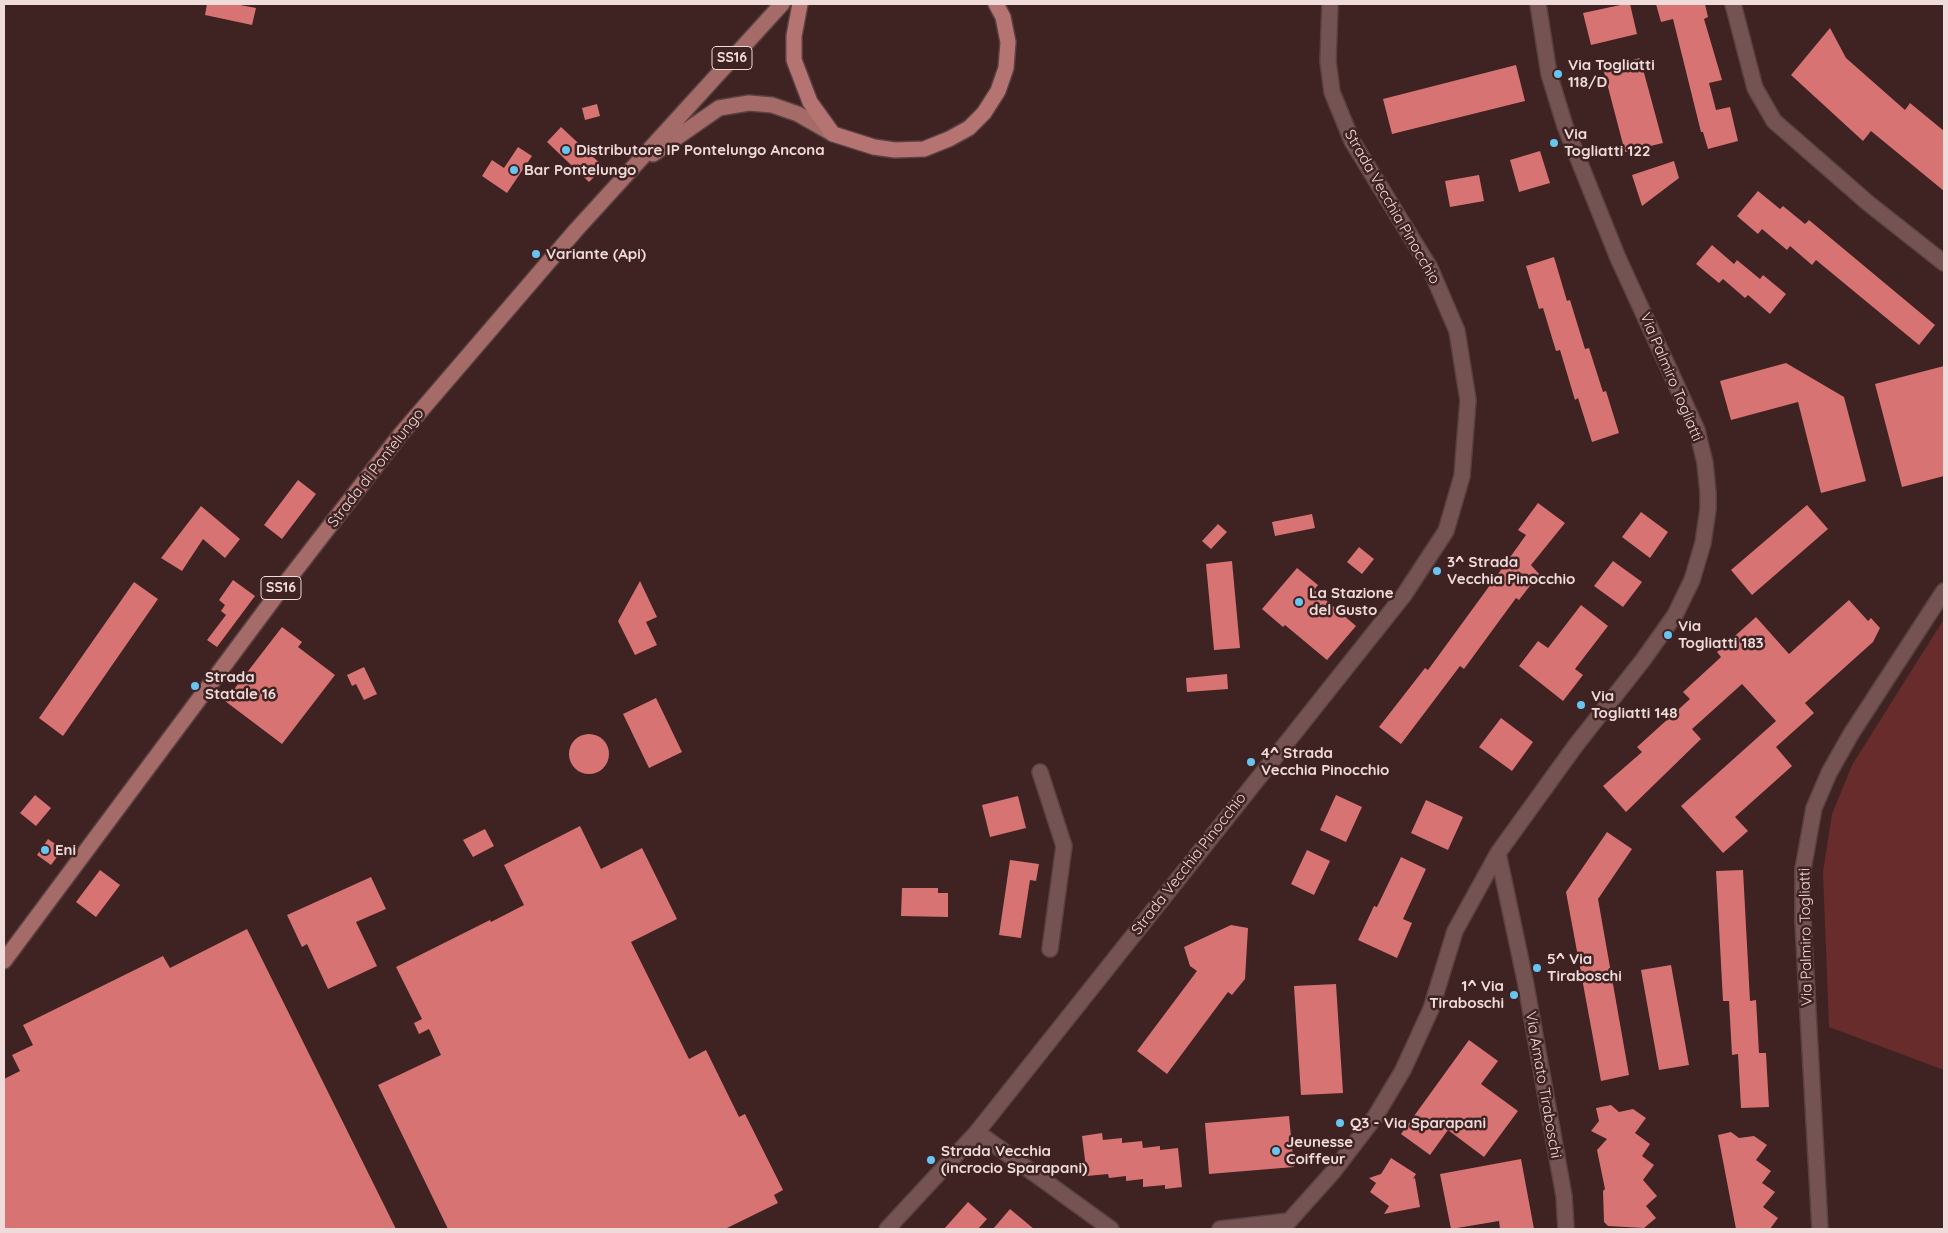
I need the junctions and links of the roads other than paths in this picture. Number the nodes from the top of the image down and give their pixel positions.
1 (782, 4) edge
2 (800, 4) edge
3 (996, 4) edge
4 (1330, 4) edge
5 (1538, 4) edge
6 (1733, 4) edge
7 (833, 134) junction
8 (635, 166) junction
9 (1944, 263) edge
10 (1944, 591) edge
11 (1040, 772) dead end
12 (1498, 853) junction
13 (1050, 949) dead end
14 (4, 961) edge
15 (977, 1132) junction
16 (1286, 1225) edge
17 (887, 1229) edge
18 (1111, 1229) edge
19 (1220, 1229) edge
20 (1566, 1229) edge
21 (1820, 1229) edge

1 - 8 main road, Strada di Pontelungo / SS16
2 - 7 highway
3 - 7 highway
4 - 15 street, Strada Vecchia Pinocchio
5 - 12 street, Via Palmiro Togliatti
6 - 9 street
7 - 8 main road
8 - 14 main road, Strada di Pontelungo / SS16
10 - 21 street, Via Palmiro Togliatti
11 - 13 street
12 - 16 street, Via Palmiro Togliatti
12 - 20 street, Via Amato Tiraboschi
15 - 17 street, Strada Vecchia Pinocchio
15 - 18 street
16 - 19 street

